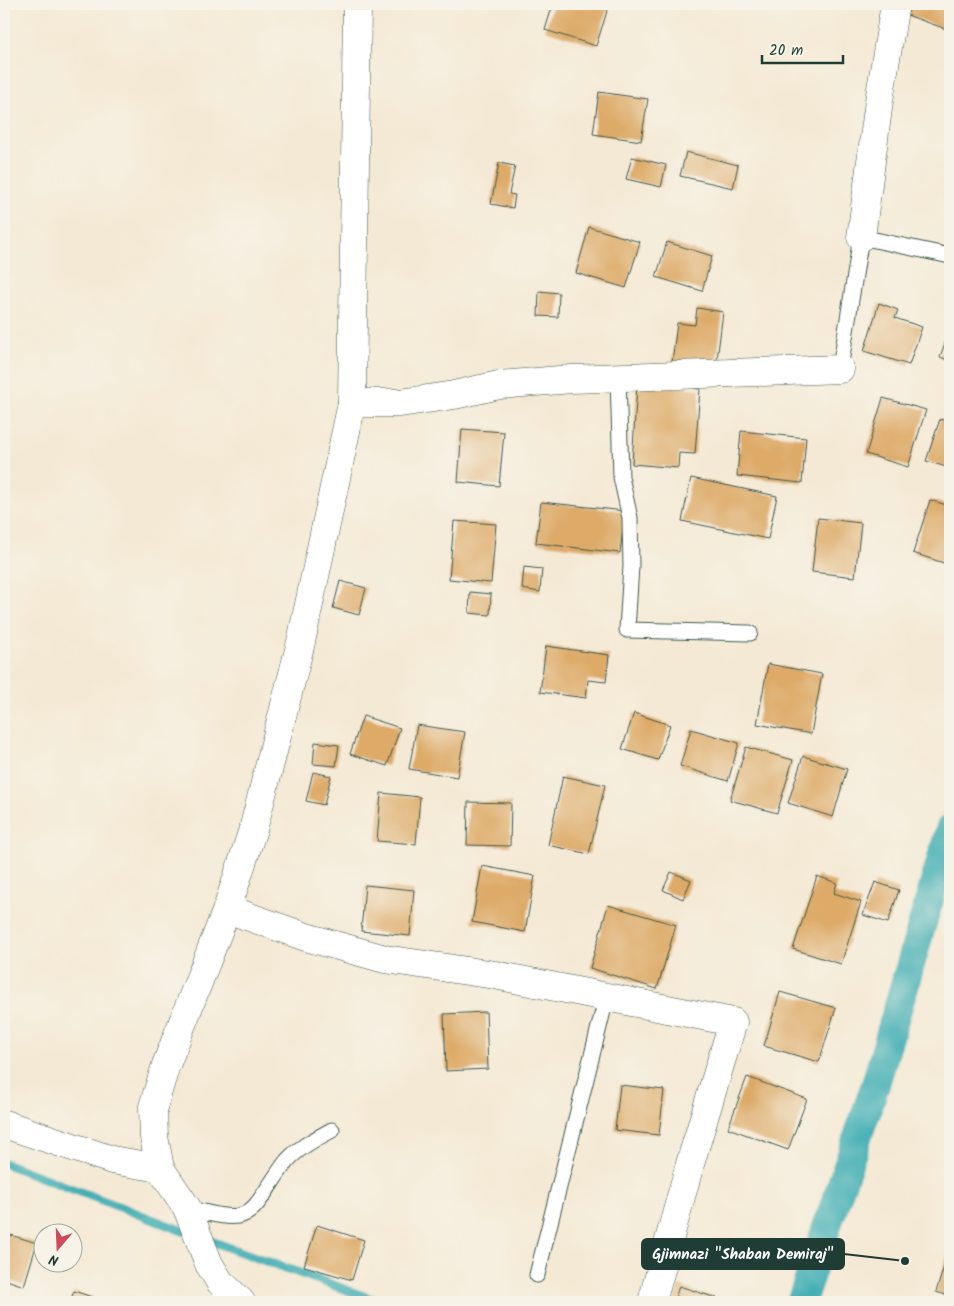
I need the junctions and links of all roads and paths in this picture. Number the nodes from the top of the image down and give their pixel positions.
1 (357, 4) edge
2 (895, 4) edge
3 (860, 237) junction
4 (950, 256) edge
5 (840, 369) joint
6 (618, 378) junction
7 (352, 403) junction
8 (750, 633) dead end
9 (227, 909) junction
10 (606, 999) junction
11 (4, 1124) edge
12 (332, 1130) dead end
13 (160, 1168) junction
14 (190, 1214) junction
15 (537, 1275) dead end
16 (221, 1286) edge
17 (652, 1302) edge

1 - 7 street
2 - 3 street
3 - 4 lane
3 - 5 lane
5 - 6 street
6 - 7 street
6 - 8 lane
7 - 9 street
9 - 10 street
9 - 13 street
10 - 15 lane
10 - 17 street
11 - 13 street
12 - 14 lane
13 - 14 street
14 - 16 street

